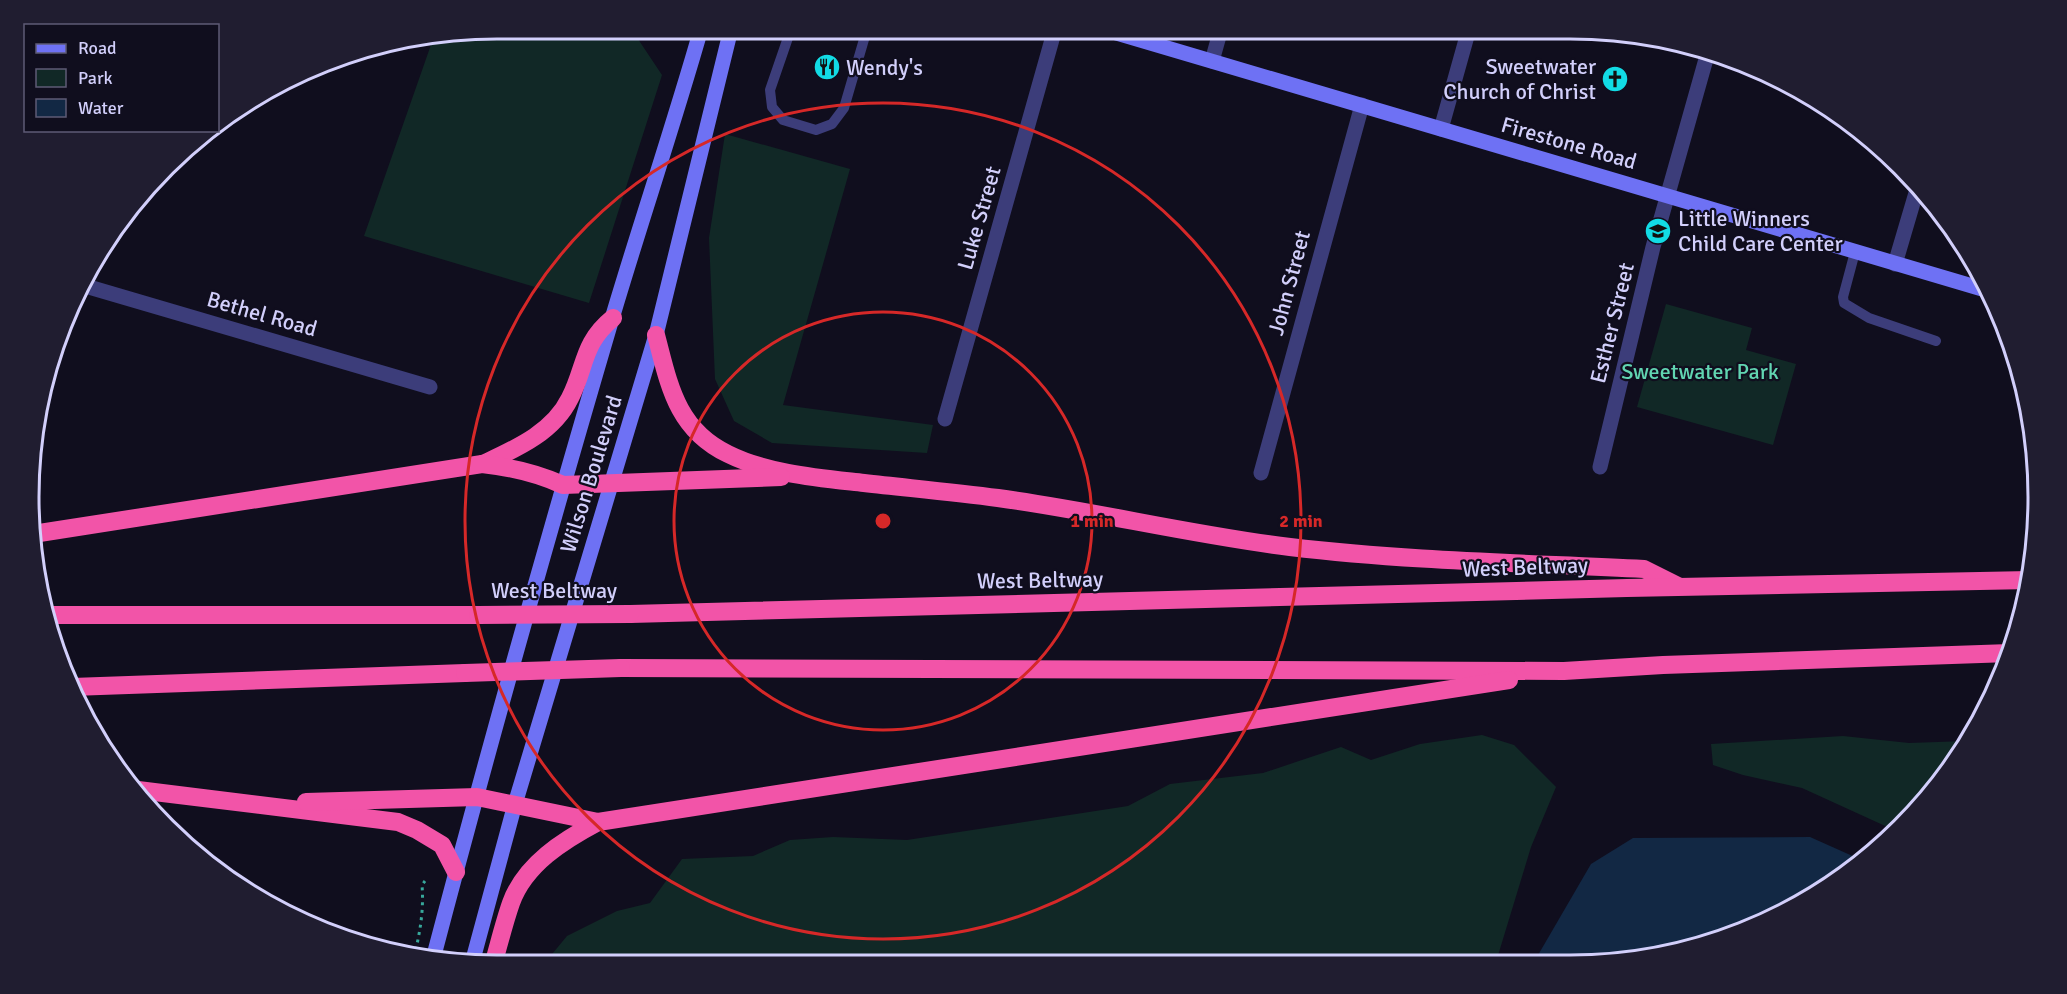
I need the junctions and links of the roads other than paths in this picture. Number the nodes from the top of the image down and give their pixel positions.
1 (698, 39) edge
2 (728, 39) edge
3 (787, 39) edge
4 (864, 39) edge
5 (1052, 39) edge
6 (1139, 39) edge
7 (1218, 39) edge
8 (1466, 39) edge
9 (1706, 60) edge
10 (1212, 61) junction
11 (1362, 105) junction
12 (1441, 129) junction
13 (1668, 196) junction
14 (1915, 196) edge
15 (1855, 252) junction
16 (1896, 264) junction
17 (90, 287) edge
18 (1978, 288) edge
19 (613, 318) junction
20 (656, 335) junction
21 (1936, 341) dead end
22 (430, 387) dead end
23 (945, 419) dead end
24 (482, 464) junction
25 (1600, 467) dead end
26 (1261, 473) dead end
27 (807, 476) junction
28 (612, 483) junction
29 (563, 485) junction
30 (41, 533) edge
31 (2020, 580) edge
32 (1679, 587) junction
33 (55, 615) edge
34 (2000, 653) edge
35 (1564, 671) junction
36 (80, 687) edge
37 (146, 791) edge
38 (477, 797) junction
39 (515, 804) junction
40 (262, 805) junction
41 (598, 822) junction
42 (456, 872) junction
43 (435, 951) edge
44 (474, 954) edge
45 (496, 955) edge

1 - 19 main road, Wilson Boulevard
2 - 20 main road, Wilson Boulevard
3 - 4 lane
5 - 23 street, Luke Street
6 - 10 main road, Firestone Road
7 - 10 street
8 - 12 street
9 - 13 street, Esther Street
10 - 11 main road, Firestone Road
11 - 12 main road, Firestone Road
11 - 26 street, John Street
12 - 13 main road, Firestone Road
13 - 15 main road, Firestone Road
13 - 25 street, Esther Street
14 - 16 street
15 - 16 main road, Firestone Road
15 - 21 lane
16 - 18 main road, Firestone Road
17 - 22 street, Bethel Road
19 - 24 highway
19 - 29 main road, Wilson Boulevard
20 - 27 highway
20 - 28 main road, Wilson Boulevard
24 - 29 highway
24 - 30 highway
27 - 28 highway
27 - 32 highway
28 - 29 highway
28 - 39 main road, Wilson Boulevard
29 - 38 main road, Wilson Boulevard
31 - 32 highway, West Beltway
32 - 33 highway, West Beltway, bridge
34 - 35 highway
35 - 36 highway, bridge
35 - 41 highway
37 - 40 highway
38 - 39 highway
38 - 40 highway
38 - 42 main road, Wilson Boulevard
39 - 41 highway
39 - 44 main road, Wilson Boulevard
40 - 42 highway
41 - 45 highway
42 - 43 main road, Wilson Boulevard

